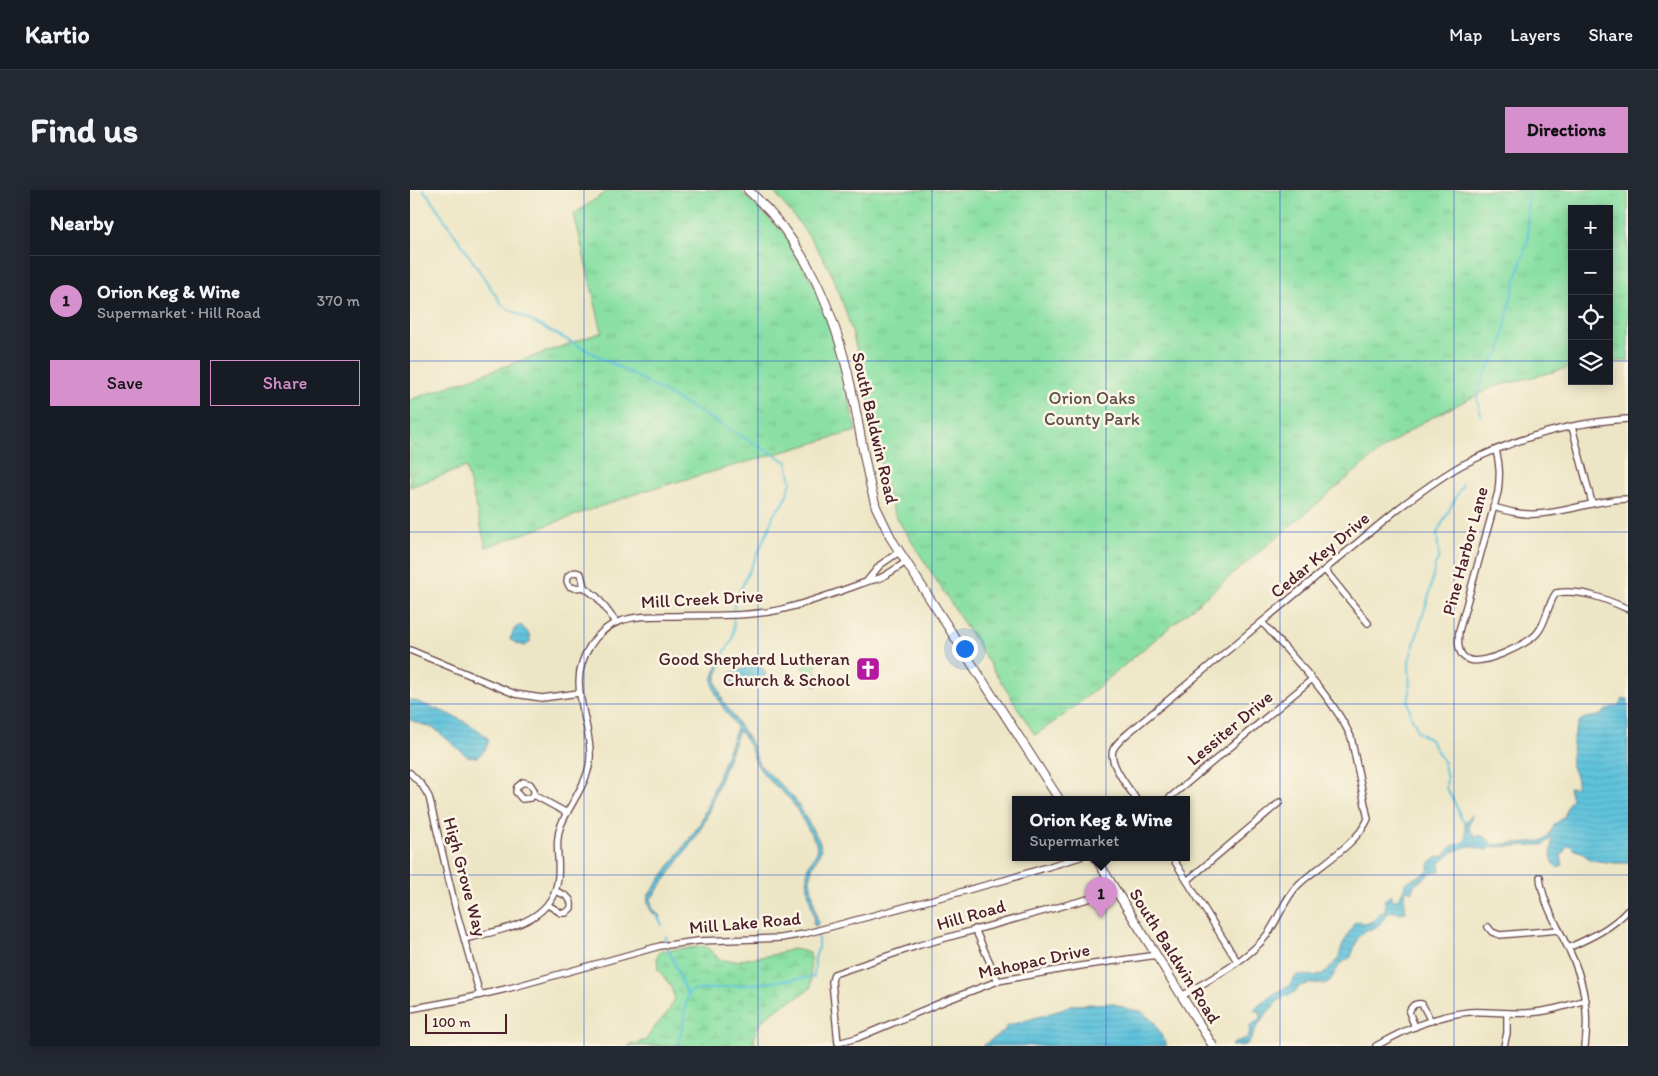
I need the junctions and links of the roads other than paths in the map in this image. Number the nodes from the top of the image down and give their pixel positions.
1 (748, 190) edge
2 (1628, 419) edge
3 (1572, 427) junction
4 (1496, 450) junction
5 (1628, 499) edge
6 (1592, 503) junction
7 (1493, 507) junction
8 (899, 552) junction
9 (906, 562) junction
10 (1325, 570) junction
11 (867, 581) junction
12 (584, 587) dead end
13 (1628, 609) edge
14 (616, 622) junction
15 (1262, 622) junction
16 (1368, 623) dead end
17 (410, 650) edge
18 (1311, 680) junction
19 (579, 693) junction
20 (410, 773) edge
21 (534, 795) dead end
22 (1057, 796) edge
23 (1134, 796) edge
24 (1172, 796) edge
25 (1280, 802) dead end
26 (567, 813) junction
27 (1067, 861) edge
28 (1098, 861) edge
29 (1174, 861) edge
30 (1540, 878) dead end
31 (1187, 881) junction
32 (555, 891) junction
33 (1117, 891) junction
34 (548, 905) junction
35 (1628, 910) edge
36 (1488, 927) dead end
37 (975, 930) junction
38 (1559, 930) junction
39 (465, 939) junction
40 (1568, 948) junction
41 (1157, 955) junction
42 (1237, 961) junction
43 (998, 980) junction
44 (480, 995) junction
45 (1182, 996) junction
46 (1586, 1000) junction
47 (410, 1010) edge
48 (1507, 1013) junction
49 (1431, 1021) junction
50 (1415, 1027) junction
51 (838, 1043) joint
52 (1213, 1046) edge
53 (1376, 1046) edge
54 (1504, 1046) edge
55 (1585, 1046) edge

1 - 8 main road, South Baldwin Road
2 - 3 street, Cedar Key Drive
3 - 4 street, Cedar Key Drive
3 - 6 street
4 - 7 street, Pine Harbor Lane
4 - 10 street, Cedar Key Drive
5 - 6 street
6 - 7 street
7 - 13 street, Pine Harbor Lane
8 - 9 main road, South Baldwin Road
8 - 11 street
9 - 11 street, Mill Creek Drive
9 - 22 main road, South Baldwin Road
10 - 15 street, Cedar Key Drive
10 - 16 street
11 - 14 street, Mill Creek Drive
12 - 14 street
14 - 19 street, Mill Creek Drive
15 - 18 street
15 - 23 street, Cedar Key Drive
17 - 19 street
18 - 24 street, Lessiter Drive
18 - 42 street
19 - 26 street, Mill Creek Drive
20 - 39 street, High Grove Way
21 - 26 street
25 - 31 street
26 - 32 street, Mill Creek Drive
27 - 44 street, Mill Lake Road
28 - 33 main road, South Baldwin Road
29 - 31 street
30 - 38 street
31 - 42 street
32 - 34 street, Mill Creek Drive
32 - 34 street
33 - 37 street, Hill Road
33 - 41 main road, South Baldwin Road
34 - 39 street, Mill Creek Drive
35 - 40 street
36 - 38 street
37 - 43 street
37 - 51 street, Hill Road
38 - 40 street
39 - 44 street, High Grove Way
40 - 46 street
41 - 43 street, Mahopac Drive
41 - 45 main road, South Baldwin Road
42 - 45 street
43 - 51 street, Mahopac Drive
44 - 47 street, Mill Lake Road
45 - 52 main road, South Baldwin Road
46 - 48 street
46 - 55 street
48 - 49 street
48 - 54 street
49 - 50 street
49 - 50 street
50 - 53 street

